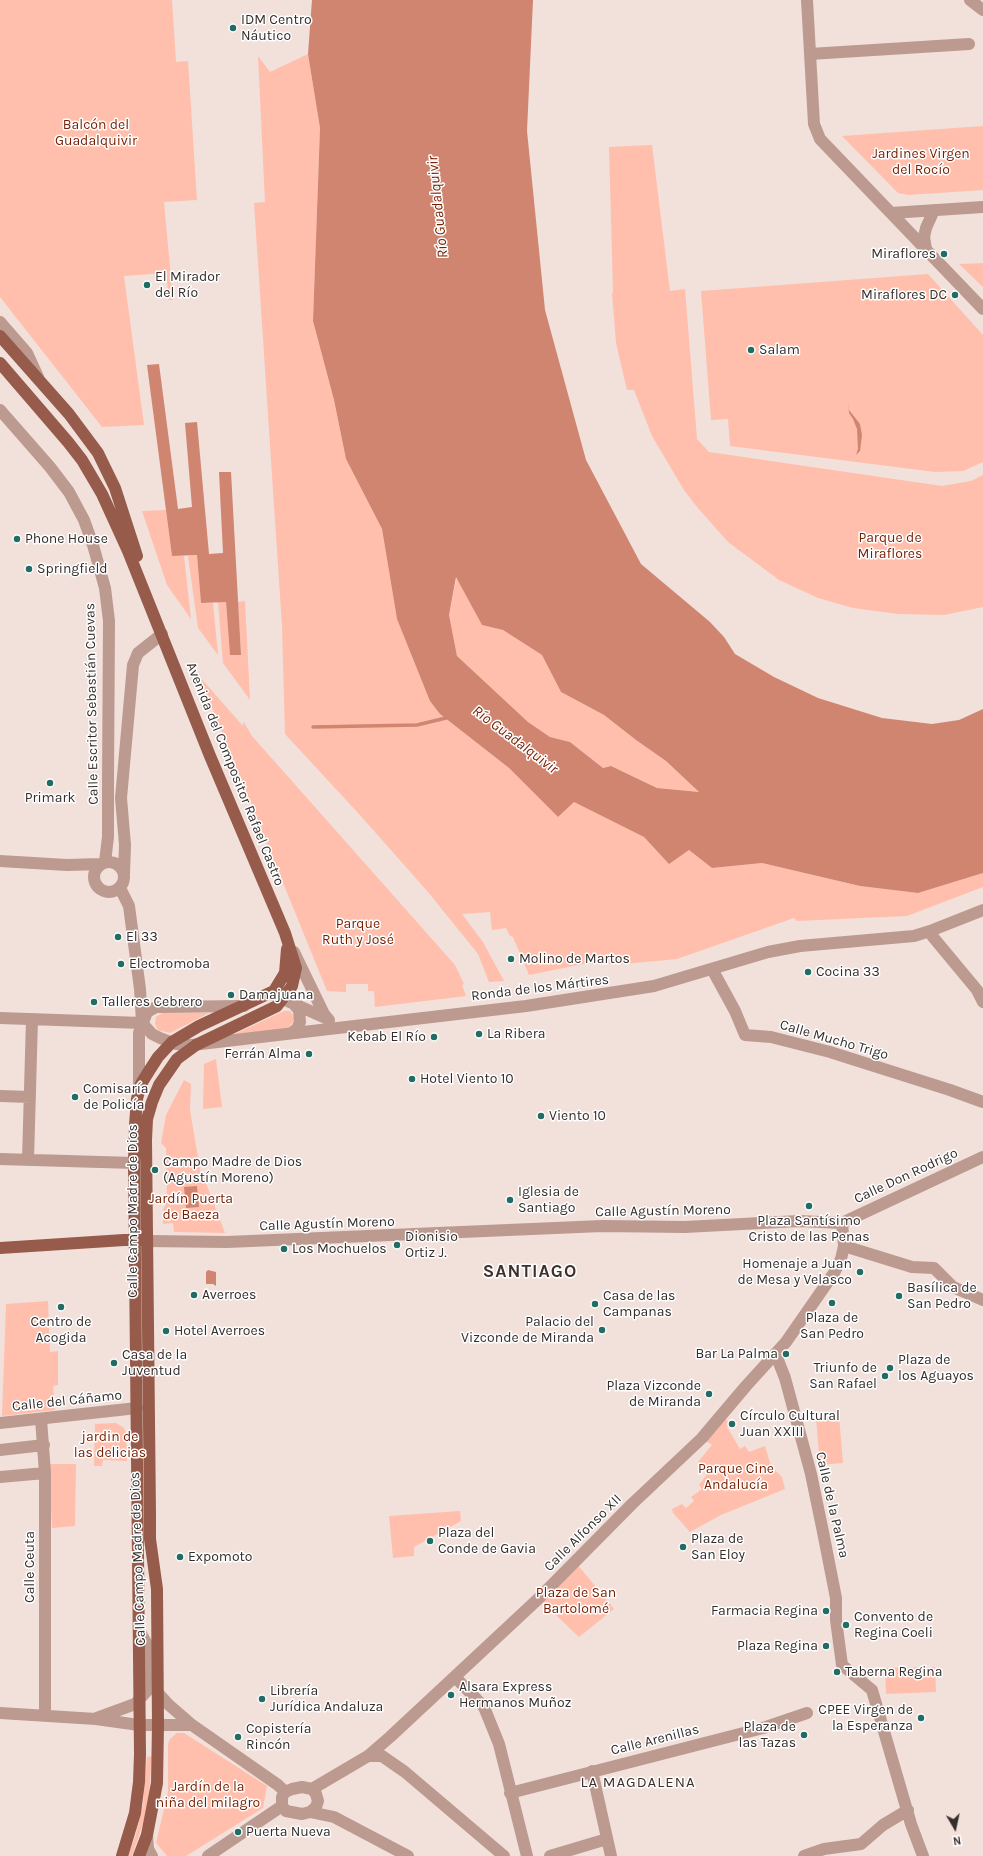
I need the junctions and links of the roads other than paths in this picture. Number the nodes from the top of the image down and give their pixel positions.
1 (807, 0) edge
2 (970, 0) edge
3 (983, 10) edge
4 (969, 44) dead end
5 (810, 54) junction
6 (983, 207) edge
7 (934, 210) junction
8 (891, 213) junction
9 (926, 249) junction
10 (983, 309) edge
11 (0, 322) edge
12 (0, 336) edge
13 (0, 362) edge
14 (40, 383) junction
15 (0, 410) edge
16 (160, 630) junction
17 (0, 861) edge
18 (103, 863) junction
19 (67, 865) junction
20 (124, 874) junction
21 (94, 879) junction
22 (120, 888) junction
23 (983, 910) edge
24 (930, 931) junction
25 (285, 933) junction
26 (712, 969) junction
27 (980, 989) edge
28 (268, 995) junction
29 (289, 1000) junction
30 (983, 1002) edge
31 (244, 1006) junction
32 (0, 1018) edge
33 (32, 1019) junction
34 (329, 1020) junction
35 (142, 1023) junction
36 (356, 1027) junction
37 (291, 1033) junction
38 (172, 1042) junction
39 (196, 1045) junction
40 (139, 1092) junction
41 (0, 1096) edge
42 (30, 1097) junction
43 (983, 1102) edge
44 (983, 1157) edge
45 (0, 1159) edge
46 (28, 1160) junction
47 (134, 1164) junction
48 (842, 1223) junction
49 (135, 1240) junction
50 (148, 1241) junction
51 (844, 1246) junction
52 (0, 1248) edge
53 (979, 1299) edge
54 (776, 1355) junction
55 (137, 1408) junction
56 (42, 1419) junction
57 (0, 1423) edge
58 (44, 1445) junction
59 (0, 1450) edge
60 (45, 1473) junction
61 (0, 1477) edge
62 (140, 1632) junction
63 (455, 1677) junction
64 (156, 1685) junction
65 (139, 1700) junction
66 (0, 1713) edge
67 (807, 1713) dead end
68 (45, 1715) junction
69 (96, 1719) junction
70 (139, 1725) junction
71 (192, 1725) junction
72 (158, 1726) junction
73 (368, 1756) junction
74 (592, 1771) junction
75 (312, 1789) junction
76 (285, 1792) junction
77 (510, 1793) junction
78 (318, 1802) junction
79 (906, 1804) junction
80 (282, 1806) junction
81 (310, 1812) junction
82 (334, 1817) junction
83 (147, 1836) junction
84 (606, 1839) junction
85 (122, 1856) edge
86 (139, 1856) edge
87 (152, 1856) edge
88 (208, 1856) edge
89 (408, 1856) edge
90 (504, 1856) edge
91 (527, 1856) edge
92 (550, 1856) edge
93 (611, 1856) edge
94 (804, 1856) edge
95 (923, 1856) edge

1 - 5 street
2 - 3 street
4 - 5 street
5 - 8 street
6 - 7 street
7 - 8 street
7 - 9 street
8 - 9 street
9 - 10 street
11 - 14 street, Avenida del Compositor Rafael Castro
12 - 14 main road, Avenida del Compositor Rafael Castro
13 - 16 main road, Avenida del Compositor Rafael Castro
14 - 16 main road, Avenida del Compositor Rafael Castro
15 - 18 street, Calle Escritor Sebastián Cuevas
16 - 20 street, Calle Escritor Sebastián Cuevas
16 - 25 main road, Avenida del Compositor Rafael Castro
17 - 19 street
18 - 19 street
18 - 20 street
18 - 21 street
19 - 21 street
20 - 22 street
21 - 22 street
22 - 35 street
23 - 24 street, Ronda de los Mártires
24 - 26 street, Ronda de los Mártires
24 - 27 street
25 - 28 main road, Calle Campo Madre de Dios
25 - 29 main road, Calle Campo Madre de Dios
25 - 34 street
26 - 36 street, Ronda de los Mártires
26 - 43 street, Calle Mucho Trigo
27 - 30 street
28 - 29 street
28 - 31 main road, Calle Campo Madre de Dios
29 - 34 street
29 - 37 street
29 - 39 main road, Calle Campo Madre de Dios
31 - 35 street
31 - 38 main road, Calle Campo Madre de Dios
32 - 33 street
33 - 35 street
33 - 42 street
34 - 36 street
35 - 38 street, Ronda de los Mártires
35 - 40 street, Calle Campo Madre de Dios
36 - 37 street, Ronda de los Mártires
37 - 39 street, Ronda de los Mártires
38 - 39 street, Ronda de los Mártires
38 - 40 main road, Calle Campo Madre de Dios
39 - 50 main road, Calle Campo Madre de Dios
40 - 47 main road, Calle Campo Madre de Dios
41 - 42 street
42 - 46 street
44 - 48 street, Calle Don Rodrigo
45 - 46 street
46 - 47 street
47 - 49 main road, Calle Campo Madre de Dios
48 - 50 street, Calle Agustín Moreno
48 - 51 street
49 - 50 main road
49 - 52 main road
49 - 55 main road, Calle Campo Madre de Dios
50 - 64 main road, Calle Campo Madre de Dios
51 - 53 street
51 - 54 street, Calle Alfonso XII
54 - 63 street, Calle Alfonso XII
54 - 79 street, Calle de la Palma
55 - 56 street, Calle del Cáñamo
55 - 62 main road, Calle Campo Madre de Dios
56 - 57 street, Calle del Cáñamo
56 - 58 street, Calle Ceuta
58 - 59 street
58 - 60 street, Calle Ceuta
60 - 61 street
60 - 68 street, Calle Ceuta
62 - 64 street
62 - 65 main road, Calle Campo Madre de Dios
63 - 73 street, Calle Alfonso XII
63 - 77 street
64 - 65 street
64 - 71 street
64 - 72 main road, Calle Campo Madre de Dios
65 - 69 street
65 - 70 main road, Calle Campo Madre de Dios
66 - 68 street
67 - 74 street, Calle Arenillas
68 - 69 street
69 - 70 street
70 - 72 street
70 - 85 main road, Calle Campo Madre de Dios
71 - 72 street
71 - 76 street
72 - 83 main road, Calle Campo Madre de Dios
73 - 75 street, Calle Alfonso XII
73 - 90 street
74 - 77 street, Calle Arenillas
74 - 84 street
75 - 76 street
75 - 78 street
76 - 80 street
77 - 91 street
78 - 81 street
78 - 82 street
79 - 94 street
79 - 95 street
80 - 81 street
80 - 88 street
81 - 82 street
82 - 89 street
83 - 86 main road, Calle Campo Madre de Dios
83 - 87 street
84 - 92 street
84 - 93 street

